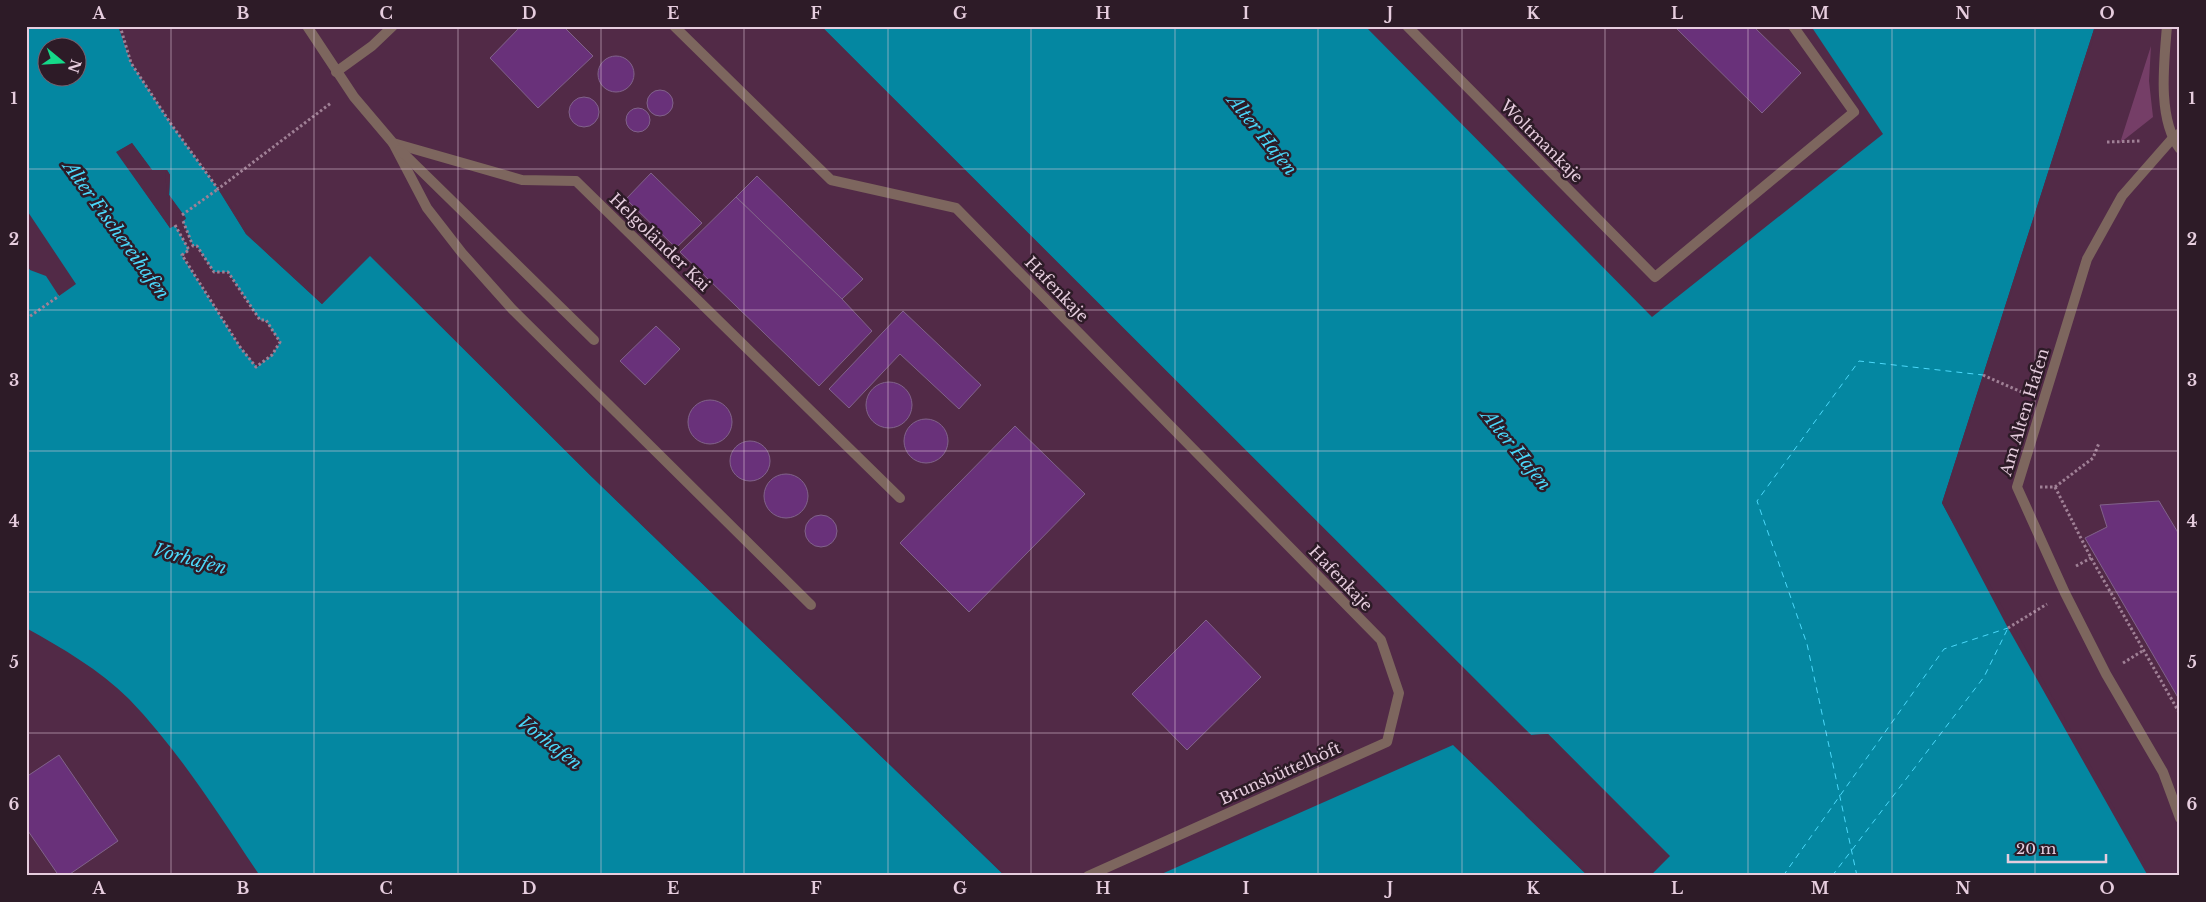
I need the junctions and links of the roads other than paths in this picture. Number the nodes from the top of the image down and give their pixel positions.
1 (307, 26) edge
2 (392, 26) edge
3 (674, 26) edge
4 (1407, 26) edge
5 (1793, 26) edge
6 (2167, 26) edge
7 (336, 72) junction
8 (2176, 136) edge
9 (393, 143) junction
10 (2180, 150) edge
11 (594, 340) dead end
12 (900, 498) dead end
13 (811, 606) dead end
14 (1381, 640) joint
15 (2180, 818) edge
16 (1088, 876) edge

1 - 7 street
2 - 7 street
3 - 14 street, Hafenkaje
4 - 5 street, Woltmankaje
6 - 8 street
7 - 9 street
8 - 10 street
8 - 15 street, Am Alten Hafen
9 - 11 street
9 - 12 street, Helgoländer Kai
9 - 13 street
14 - 16 street, Brunsbüttelhöft

